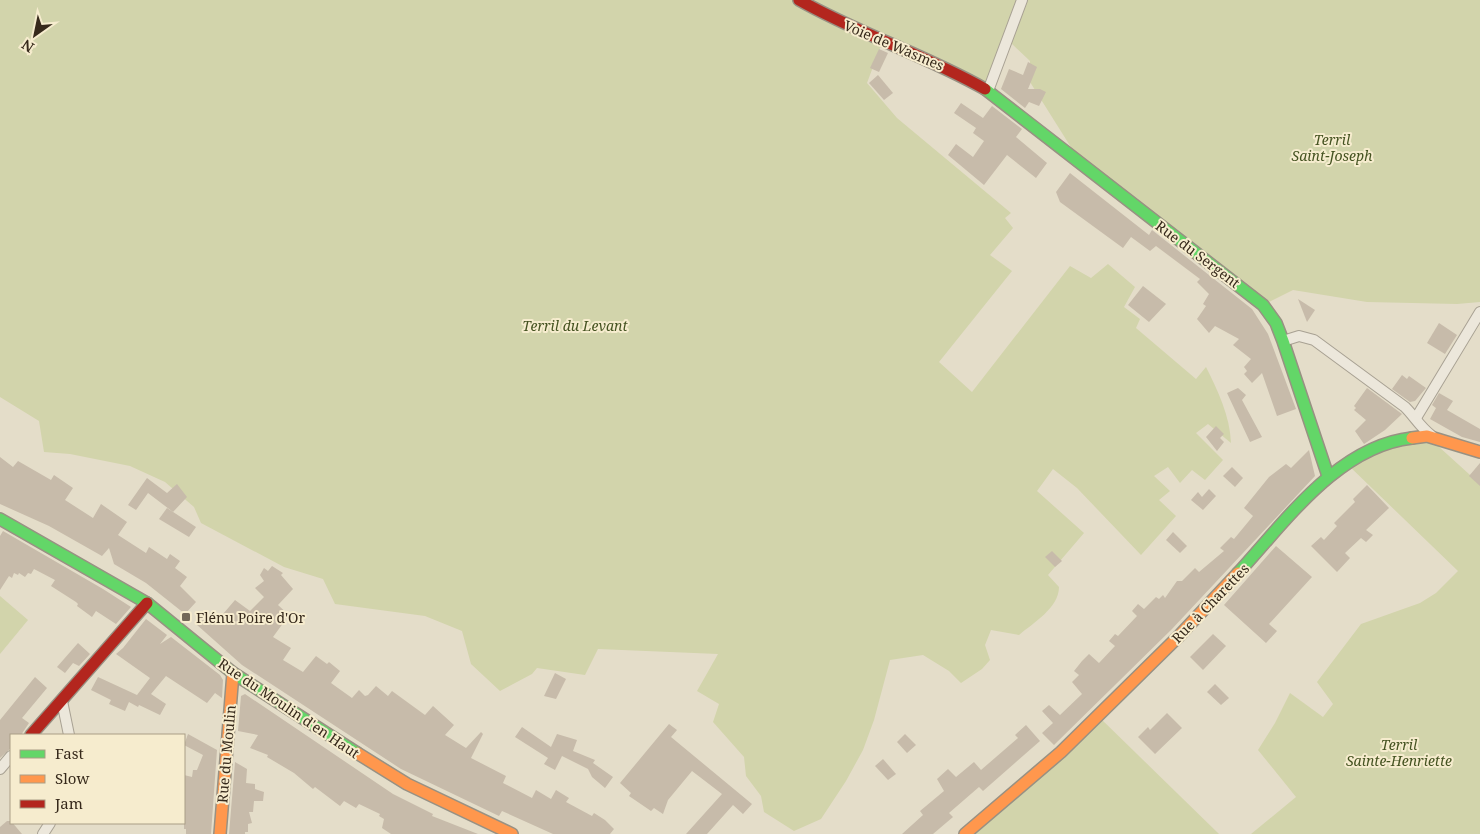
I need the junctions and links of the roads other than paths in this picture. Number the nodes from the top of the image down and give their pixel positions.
1 (799, 0) edge
2 (1022, 0) edge
3 (988, 91) junction
4 (1480, 312) edge
5 (1283, 341) junction
6 (1416, 418) junction
7 (1437, 439) junction
8 (1480, 452) edge
9 (1328, 476) junction
10 (0, 519) edge
11 (147, 603) junction
12 (233, 673) junction
13 (62, 701) junction
14 (31, 734) edge
15 (69, 734) edge
16 (10, 757) edge
17 (0, 769) edge
18 (220, 834) edge
19 (512, 834) edge
20 (965, 834) edge

1 - 3 street, Voie de Wasmes
2 - 3 street
3 - 5 street, Rue du Sergent
4 - 6 street
5 - 6 street
5 - 9 street, Rue du Sergent
6 - 7 street
7 - 8 street, Rue à Charettes
7 - 9 street, Rue à Charettes
9 - 20 street, Rue à Charettes
10 - 11 street, Rue du Moulin d'en Haut
11 - 12 street, Rue du Moulin d'en Haut
11 - 13 street
12 - 18 street, Rue du Moulin
12 - 19 street, Rue du Moulin d'en Haut
13 - 14 street
13 - 15 street
16 - 17 street

